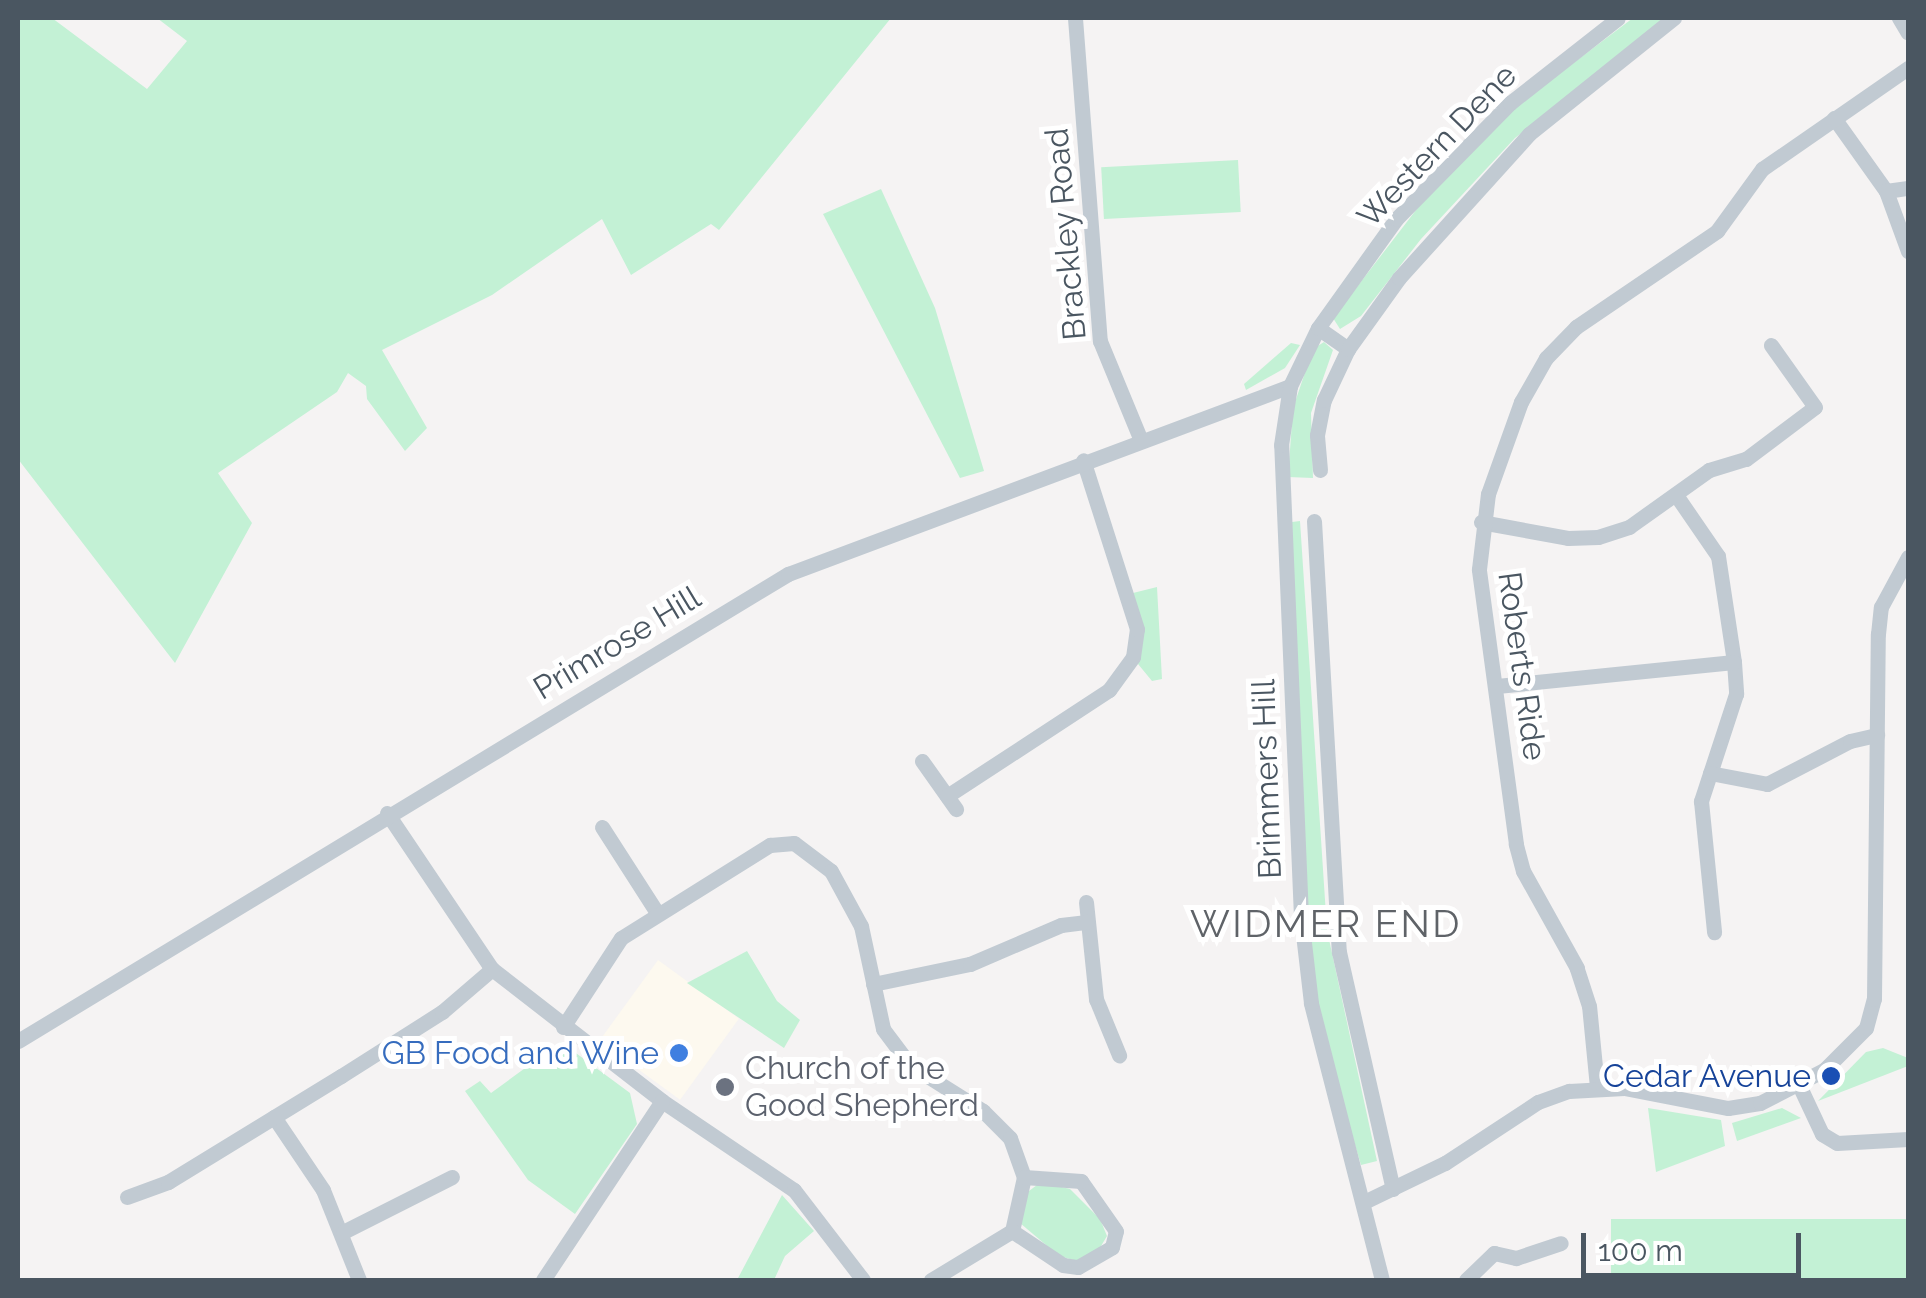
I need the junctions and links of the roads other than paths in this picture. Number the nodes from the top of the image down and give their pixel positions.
1 (1075, 18) edge
2 (1618, 18) edge
3 (1674, 18) edge
4 (1898, 18) edge
5 (1908, 32) edge
6 (1908, 68) edge
7 (1834, 118) junction
8 (1908, 188) edge
9 (1886, 191) junction
10 (1908, 251) edge
11 (1318, 328) junction
12 (1771, 345) dead end
13 (1348, 349) junction
14 (1290, 386) junction
15 (1140, 438) junction
16 (1083, 460) junction
17 (1320, 470) dead end
18 (1676, 496) junction
19 (1314, 521) dead end
20 (1481, 522) junction
21 (1908, 557) edge
22 (1734, 662) junction
23 (1497, 686) junction
24 (1876, 735) junction
25 (922, 761) dead end
26 (1710, 773) junction
27 (387, 812) junction
28 (602, 827) dead end
29 (1086, 902) dead end
30 (656, 911) junction
31 (1088, 922) junction
32 (1714, 932) dead end
33 (492, 969) junction
34 (873, 984) junction
35 (563, 1027) junction
36 (18, 1041) edge
37 (1118, 1055) dead end
38 (1799, 1086) junction
39 (1598, 1087) junction
40 (662, 1101) junction
41 (274, 1117) junction
42 (1908, 1139) edge
43 (452, 1177) dead end
44 (1024, 1177) junction
45 (1393, 1190) junction
46 (128, 1197) dead end
47 (1366, 1201) junction
48 (1012, 1231) junction
49 (342, 1232) junction
50 (1562, 1243) dead end
51 (956, 1274) edge
52 (360, 1280) edge
53 (543, 1280) edge
54 (863, 1280) edge
55 (931, 1280) edge
56 (1382, 1280) edge
57 (1466, 1280) edge

1 - 15 street, Brackley Road
2 - 11 street, Western Dene
3 - 13 street
4 - 5 street
6 - 7 street, Roberts Ride
7 - 9 street
7 - 20 street, Roberts Ride
8 - 9 street
9 - 10 street
11 - 13 street
11 - 14 street, Western Dene
12 - 18 street
13 - 17 street
14 - 15 street, Primrose Hill
14 - 47 street, Brimmers Hill
15 - 16 street, Primrose Hill
16 - 25 street
16 - 27 street, Primrose Hill
18 - 20 street
18 - 22 street
19 - 45 street
20 - 23 street, Roberts Ride
21 - 24 street
22 - 23 street
22 - 26 street
23 - 39 street, Roberts Ride
24 - 26 street
24 - 38 street
26 - 32 street
27 - 33 street
27 - 36 street, Primrose Hill
28 - 30 street
29 - 31 street
30 - 34 street
30 - 35 street
31 - 34 street
31 - 37 street
33 - 35 street
33 - 41 street
34 - 44 street
35 - 40 street
38 - 39 street
38 - 42 street
39 - 45 street
40 - 53 street
40 - 54 street
41 - 46 street
41 - 49 street
43 - 49 street
44 - 48 street
44 - 48 street
45 - 47 street
47 - 56 street, Brimmers Hill
48 - 51 street
49 - 52 street
50 - 57 street
51 - 55 street

